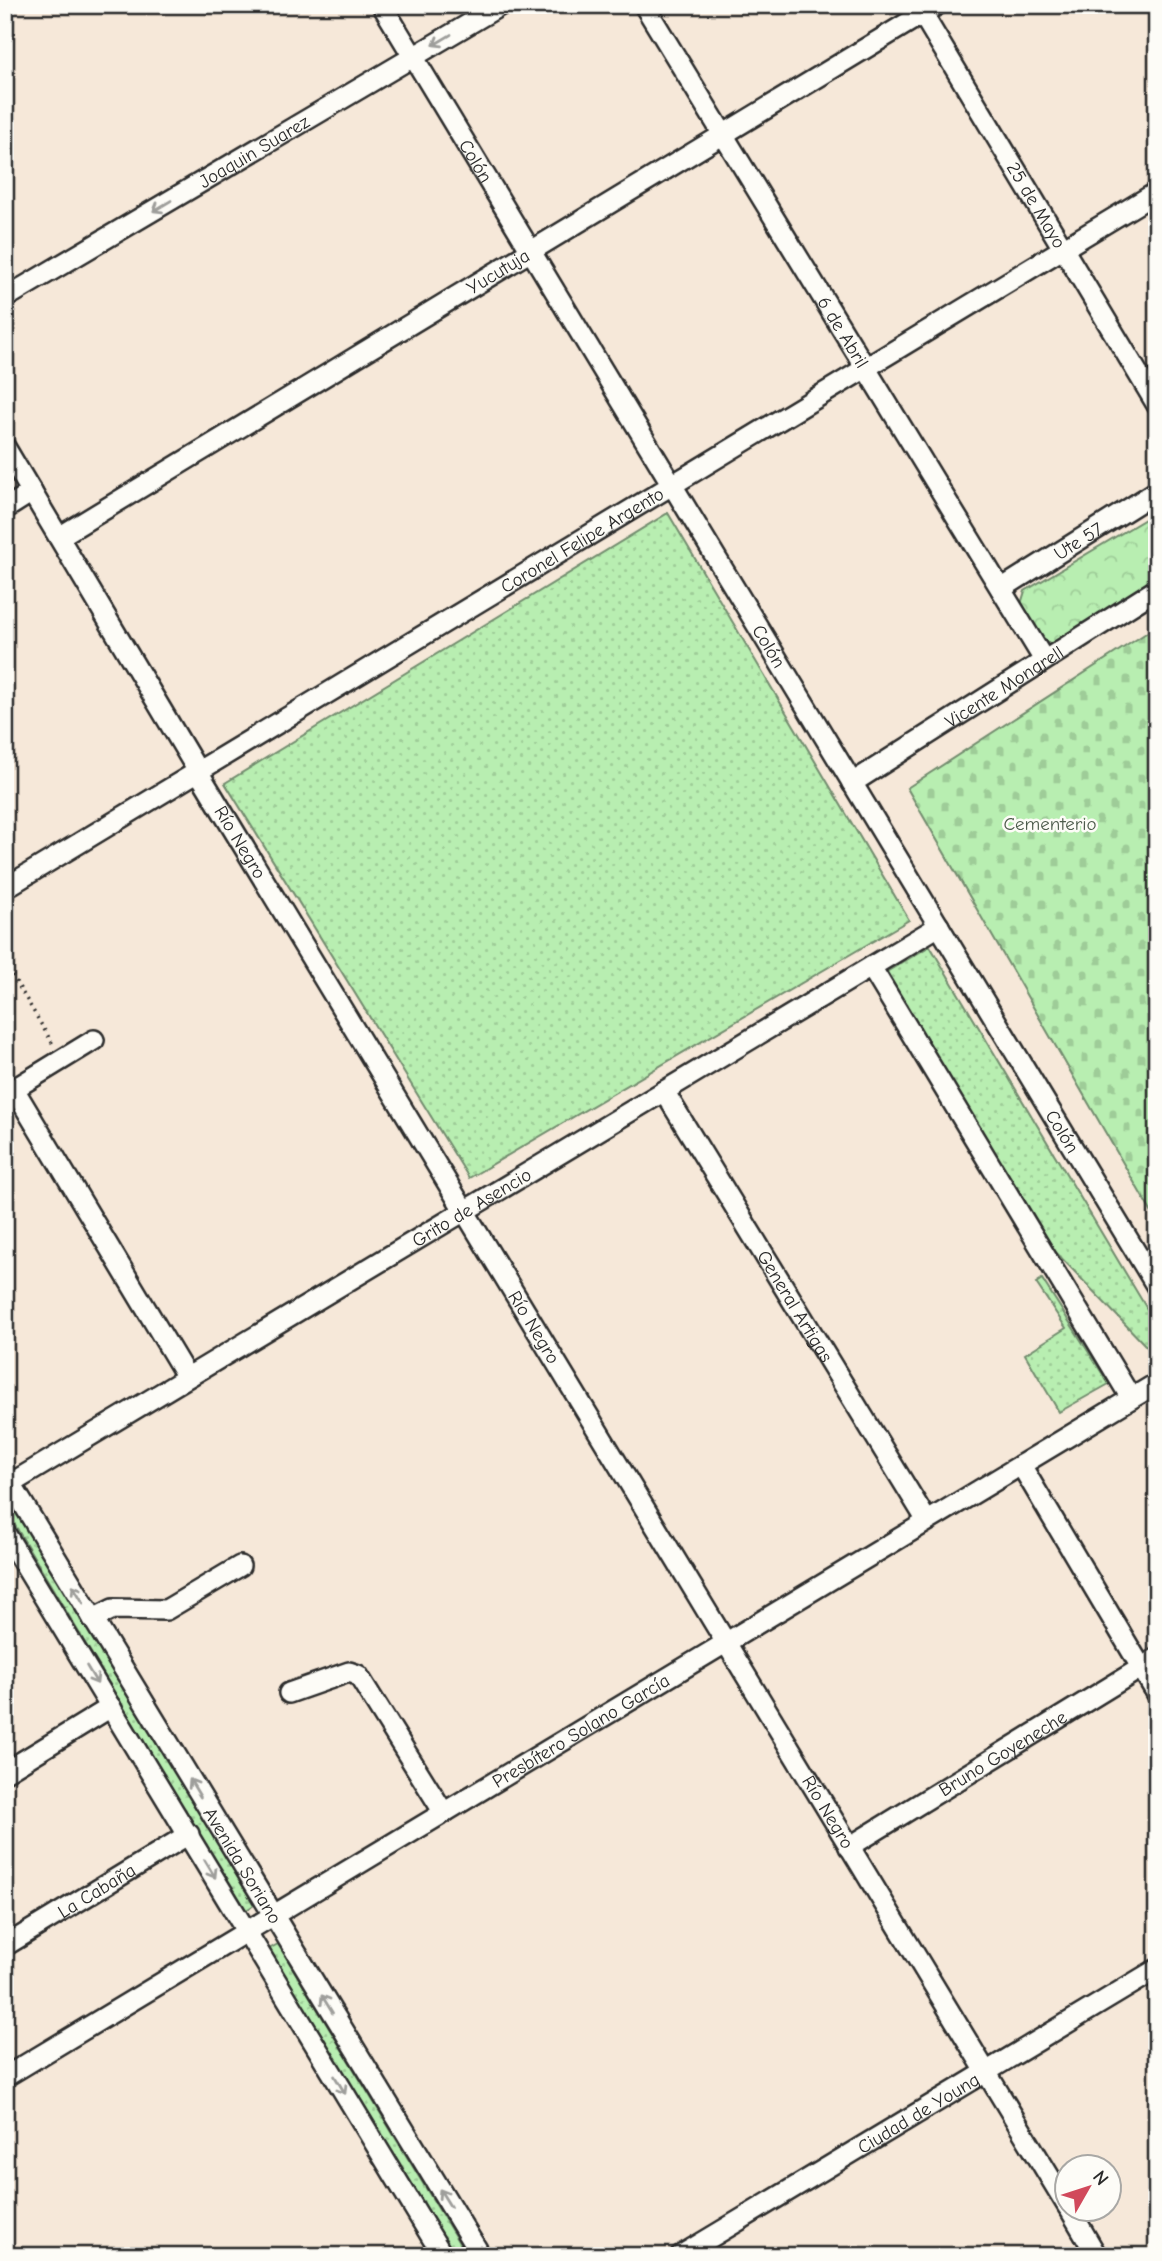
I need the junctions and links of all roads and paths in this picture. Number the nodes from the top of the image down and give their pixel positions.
1 (382, 5) edge
2 (501, 5) edge
3 (644, 5) edge
4 (925, 8) edge
5 (413, 57) junction
6 (723, 135) junction
7 (1157, 191) edge
8 (1063, 248) junction
9 (531, 252) junction
10 (5, 298) edge
11 (866, 369) junction
12 (1157, 405) edge
13 (5, 447) edge
14 (672, 485) junction
15 (1157, 491) edge
16 (32, 492) junction
17 (5, 509) edge
18 (59, 537) junction
19 (1001, 589) junction
20 (1157, 589) edge
21 (1044, 660) junction
22 (199, 773) junction
23 (852, 783) junction
24 (5, 888) edge
25 (939, 926) junction
26 (5, 963) edge
27 (871, 967) junction
28 (94, 1040) dead end
29 (62, 1060) junction
30 (664, 1091) junction
31 (466, 1211) junction
32 (1157, 1287) edge
33 (187, 1377) junction
34 (1157, 1383) edge
35 (1131, 1398) junction
36 (1021, 1465) junction
37 (7, 1482) edge
38 (927, 1521) junction
39 (5, 1533) edge
40 (240, 1566) dead end
41 (93, 1619) junction
42 (727, 1642) junction
43 (1149, 1663) edge
44 (289, 1693) dead end
45 (1157, 1694) edge
46 (111, 1707) junction
47 (5, 1772) edge
48 (444, 1813) junction
49 (188, 1834) junction
50 (849, 1847) junction
51 (273, 1916) junction
52 (247, 1931) junction
53 (5, 1946) edge
54 (1157, 1969) edge
55 (988, 2073) junction
56 (5, 2077) edge
57 (1054, 2184) edge
58 (1076, 2222) edge
59 (443, 2256) edge
60 (481, 2256) edge
61 (680, 2256) edge
62 (1097, 2256) edge

1 - 5 street, Colón
2 -> 5 street, Joaquin Suarez
3 - 6 street, 6 de Abril
4 - 6 street, Yucutuja
4 - 8 street, 25 de Mayo
5 - 9 street, Colón
5 -> 10 street, Joaquin Suarez
6 - 9 street, Yucutuja
6 - 11 street, 6 de Abril
7 - 8 street, Coronel Felipe Argento
8 - 11 street, Coronel Felipe Argento
8 - 12 street, 25 de Mayo
9 - 14 street, Colón
9 - 18 street, Yucutuja
11 - 14 street, Coronel Felipe Argento
11 - 19 street, 6 de Abril
13 - 16 street, Río Negro
14 - 22 street, Coronel Felipe Argento
14 - 23 street, Colón
15 - 19 street, Ute 57
16 - 17 street
16 - 18 street, Río Negro
18 - 22 street, Río Negro
19 - 21 street, 6 de Abril
20 - 21 street, Vicente Mongrell
21 - 23 street, Vicente Mongrell
22 - 24 street, Coronel Felipe Argento
22 - 31 street, Río Negro
23 - 25 street, Colón
25 - 27 street, Grito de Asencio
25 - 32 street, Colón
26 - 29 path
27 - 30 street, Grito de Asencio
27 - 35 street
28 - 29 street
29 - 33 street
30 - 31 street, Grito de Asencio
30 - 38 street, General Artigas
31 - 33 street, Grito de Asencio
31 - 42 street, Río Negro
33 - 37 street, Grito de Asencio
34 - 35 street, Presbítero Solano García
35 - 36 street, Presbítero Solano García
36 - 38 street, Presbítero Solano García
36 - 43 street
41 -> 37 street, Avenida Soriano
38 - 42 street, Presbítero Solano García
39 -> 46 street, Avenida Soriano
40 - 41 street
51 -> 41 street, Avenida Soriano
42 - 48 street, Presbítero Solano García
42 - 50 street, Río Negro
43 - 45 street
43 - 50 street, Bruno Goyeneche
44 - 48 street
46 - 47 street
46 - 49 street, Avenida Soriano
48 - 51 street, Presbítero Solano García
49 -> 52 street, Avenida Soriano
49 - 53 street, La Cabaña
50 - 55 street, Río Negro
51 - 52 street, Presbítero Solano García
60 -> 51 street, Avenida Soriano
52 - 56 street, Presbítero Solano García
52 -> 59 street, Avenida Soriano
54 - 55 street, Ciudad de Young
55 - 57 street, Río Negro
55 - 61 street, Ciudad de Young
58 - 62 street, Río Negro

